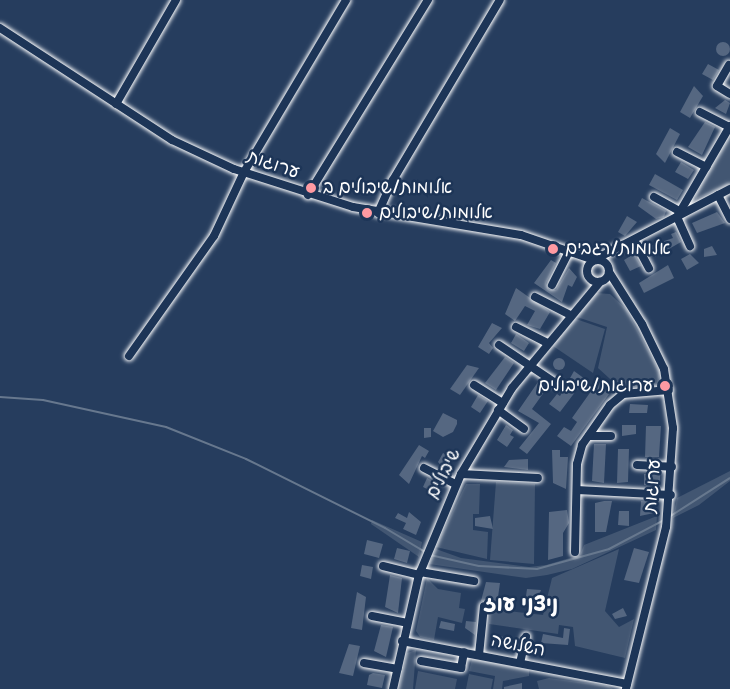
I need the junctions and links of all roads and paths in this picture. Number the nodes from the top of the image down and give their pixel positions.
1 (176, 0) edge
2 (346, 0) edge
3 (429, 0) edge
4 (501, 0) edge
5 (0, 28) edge
6 (729, 65) edge
7 (730, 94) edge
8 (116, 104) junction
9 (700, 112) dead end
10 (730, 127) edge
11 (677, 152) dead end
12 (706, 167) junction
13 (244, 172) junction
14 (730, 189) edge
15 (308, 195) junction
16 (717, 195) junction
17 (690, 196) junction
18 (654, 197) dead end
19 (701, 205) junction
20 (378, 213) junction
21 (679, 214) junction
22 (730, 219) edge
23 (634, 240) junction
24 (690, 246) dead end
25 (617, 250) junction
26 (569, 252) junction
27 (595, 260) junction
28 (649, 268) dead end
29 (609, 270) junction
30 (587, 274) junction
31 (601, 282) junction
32 (552, 285) dead end
33 (621, 294) junction
34 (535, 297) dead end
35 (581, 301) junction
36 (569, 314) junction
37 (516, 327) dead end
38 (547, 343) junction
39 (499, 345) dead end
40 (129, 356) dead end
41 (530, 364) junction
42 (557, 384) dead end
43 (474, 385) dead end
44 (669, 390) junction
45 (500, 406) junction
46 (524, 429) dead end
47 (589, 436) junction
48 (611, 436) dead end
49 (637, 465) dead end
50 (672, 467) junction
51 (424, 468) dead end
52 (461, 474) junction
53 (538, 478) dead end
54 (456, 484) junction
55 (577, 490) junction
56 (671, 495) junction
57 (575, 552) dead end
58 (383, 566) dead end
59 (419, 574) junction
60 (474, 581) dead end
61 (484, 606) dead end
62 (372, 616) dead end
63 (407, 622) junction
64 (526, 638) dead end
65 (402, 641) junction
66 (464, 652) junction
67 (479, 655) junction
68 (421, 661) dead end
69 (364, 663) dead end
70 (520, 663) junction
71 (397, 669) junction
72 (626, 686) edge
73 (393, 689) edge

1 - 8 street
2 - 13 street
3 - 15 street
4 - 20 street
5 - 8 street, ערוגות
6 - 7 street
8 - 13 street, ערוגות
9 - 10 street
10 - 12 street
11 - 12 street
12 - 17 street
13 - 15 street, ערוגות
13 - 40 street
14 - 16 street
15 - 20 street, ערוגות
16 - 19 street
16 - 22 street
17 - 19 street
17 - 21 street
18 - 21 street
19 - 21 street
20 - 26 street, ערוגות
21 - 23 street
21 - 24 street
23 - 25 street
23 - 28 street
25 - 27 street
25 - 29 street, שיבולים
26 - 27 street, ערוגות
26 - 30 street, ערוגות
26 - 32 street
27 - 29 street, ערוגות
27 - 30 street
29 - 31 street, שיבולים
29 - 33 street, ערוגות
30 - 31 street, ערוגות
30 - 35 street, שיבולים
31 - 33 street, ערוגות
31 - 35 street, שיבולים
33 - 44 street, ערוגות
34 - 36 street
35 - 36 street, שיבולים
36 - 38 street, שיבולים
37 - 38 street
38 - 41 street, שיבולים
39 - 41 street
41 - 42 street
41 - 45 street, שיבולים
43 - 45 street
44 - 47 street
44 - 50 street, ערוגות
45 - 46 street
45 - 52 street, שיבולים
47 - 48 street
47 - 55 street
49 - 50 street
50 - 56 street, ערוגות
51 - 54 street
52 - 53 street
52 - 54 street, שיבולים
54 - 59 street, שיבולים
55 - 56 street
55 - 57 street
56 - 72 street, ערוגות
58 - 59 street
59 - 60 street
59 - 63 street, שיבולים
61 - 67 street
62 - 63 street
63 - 65 street, שיבולים
64 - 70 street
65 - 66 street, השלושה
65 - 71 street, שיבולים
66 - 67 street, השלושה
66 - 68 street
67 - 70 street, השלושה
69 - 71 street
70 - 72 street, השלושה
71 - 73 street, שיבולים

